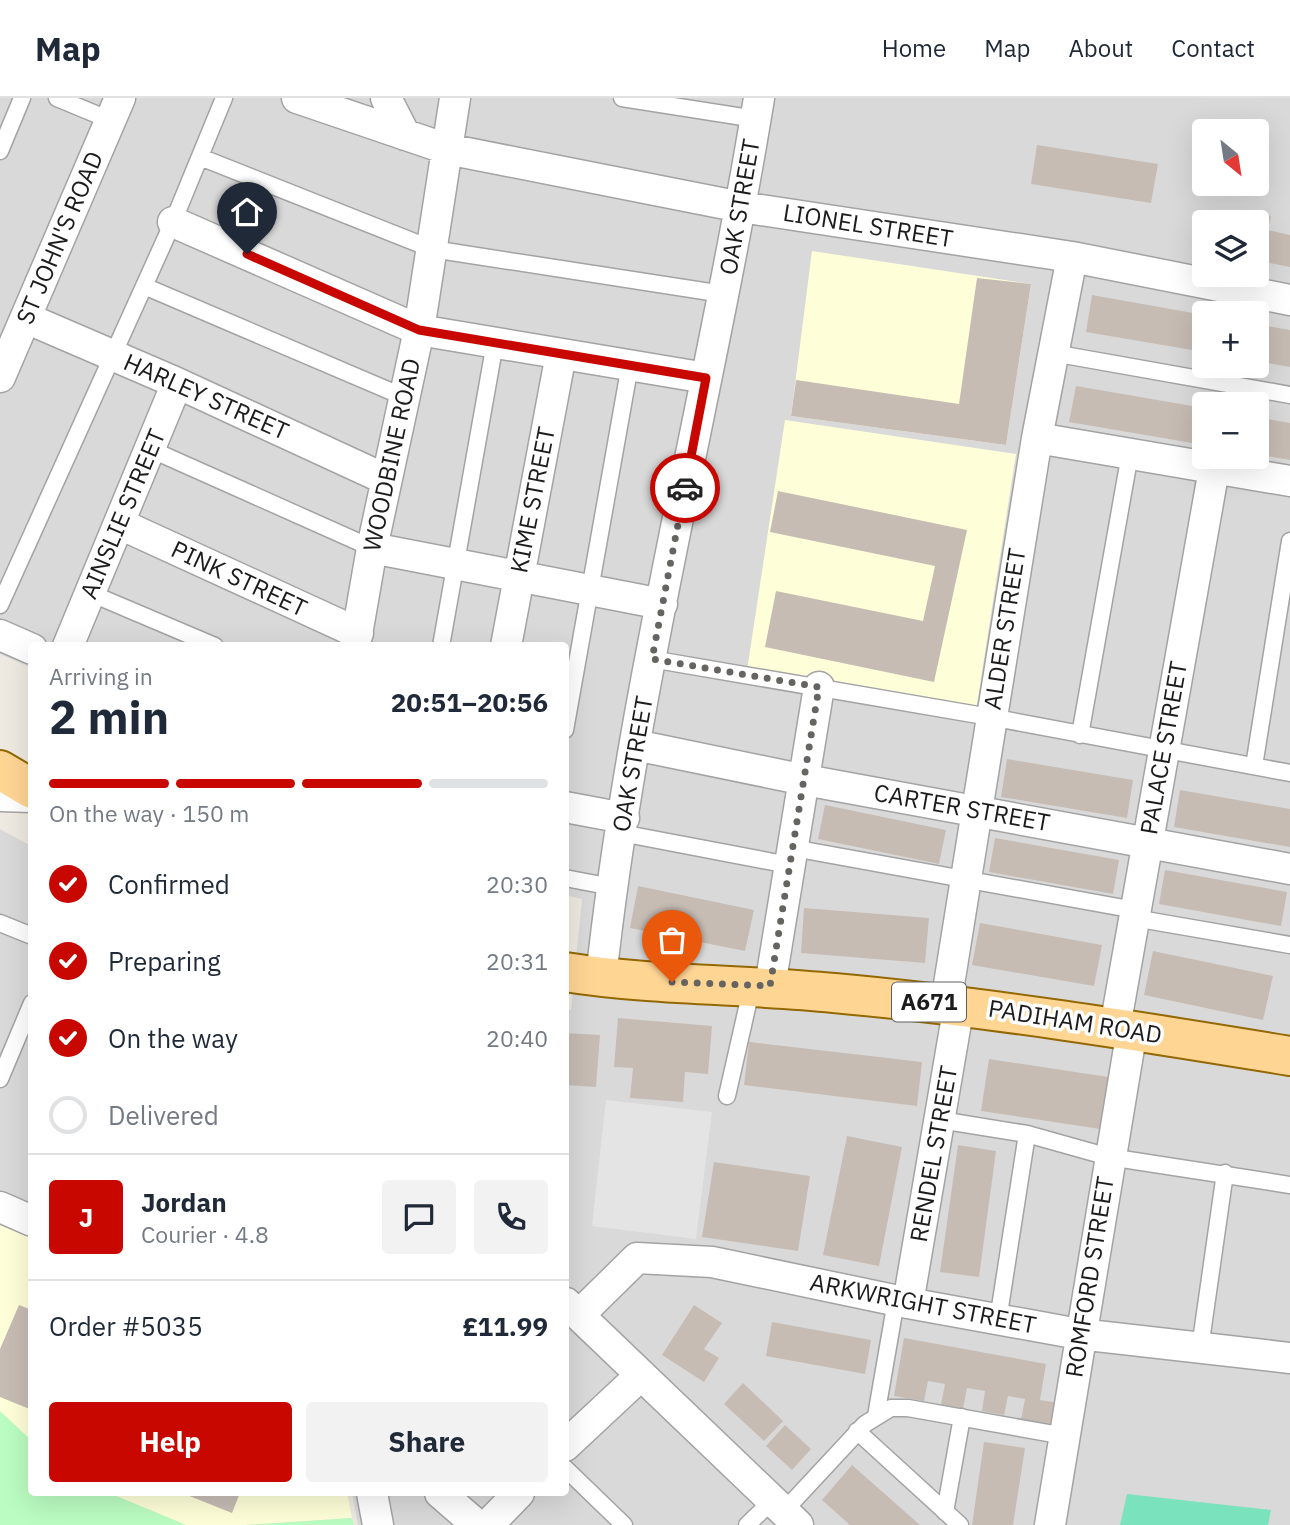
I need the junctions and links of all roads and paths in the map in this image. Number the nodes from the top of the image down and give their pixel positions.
1 (22, 98) edge
2 (57, 98) edge
3 (224, 98) edge
4 (297, 98) edge
5 (386, 98) edge
6 (455, 98) edge
7 (622, 98) edge
8 (115, 109) edge
9 (758, 109) edge
10 (405, 135) junction
11 (447, 149) junction
12 (0, 151) edge
13 (200, 157) junction
14 (741, 207) junction
15 (173, 222) junction
16 (432, 249) junction
17 (1072, 257) junction
18 (144, 286) junction
19 (723, 294) junction
20 (1290, 300) edge
21 (26, 318) junction
22 (419, 330) junction
23 (495, 343) junction
24 (1053, 353) junction
25 (561, 354) junction
26 (113, 355) junction
27 (630, 365) junction
28 (0, 377) edge
29 (706, 378) junction
30 (177, 383) junction
31 (1290, 396) edge
32 (404, 397) junction
33 (1037, 438) junction
34 (150, 449) junction
35 (1130, 454) junction
36 (1192, 465) edge
37 (1214, 469) joint
38 (385, 480) junction
39 (1290, 481) edge
40 (120, 524) junction
41 (1290, 541) edge
42 (372, 548) junction
43 (455, 564) junction
44 (518, 576) junction
45 (588, 590) junction
46 (90, 593) junction
47 (662, 604) junction
48 (0, 605) edge
49 (0, 635) edge
50 (357, 640) edge
51 (70, 642) edge
52 (206, 642) edge
53 (442, 642) edge
54 (507, 642) edge
55 (28, 647) edge
56 (652, 659) junction
57 (819, 687) junction
58 (569, 706) edge
59 (990, 717) junction
60 (1080, 735) junction
61 (635, 745) junction
62 (1164, 751) junction
63 (1254, 766) junction
64 (0, 770) edge
65 (1290, 773) edge
66 (805, 780) junction
67 (28, 787) edge
68 (0, 796) edge
69 (28, 797) edge
70 (569, 808) edge
71 (975, 810) junction
72 (622, 825) junction
73 (1147, 842) junction
74 (791, 856) junction
75 (1290, 869) edge
76 (569, 879) edge
77 (965, 881) junction
78 (612, 887) junction
79 (1135, 914) junction
80 (0, 923) edge
81 (28, 934) edge
82 (1290, 945) edge
83 (583, 975) edge
84 (761, 986) junction
85 (952, 1004) junction
86 (28, 1012) edge
87 (1124, 1028) junction
88 (1289, 1048) edge
89 (0, 1079) edge
90 (727, 1096) dead end
91 (940, 1119) junction
92 (1027, 1134) junction
93 (1109, 1157) junction
94 (1225, 1173) junction
95 (1290, 1185) edge
96 (0, 1207) edge
97 (28, 1219) edge
98 (902, 1302) junction
99 (572, 1308) edge
100 (998, 1320) junction
101 (1079, 1334) junction
102 (1200, 1348) junction
103 (1290, 1358) edge
104 (640, 1376) junction
105 (876, 1416) junction
106 (962, 1417) junction
107 (857, 1431) junction
108 (1065, 1436) junction
109 (569, 1442) edge
110 (569, 1472) edge
111 (373, 1496) edge
112 (443, 1496) edge
113 (516, 1496) edge
114 (785, 1512) edge
115 (945, 1512) junction
116 (378, 1525) edge
117 (477, 1525) edge
118 (488, 1525) edge
119 (624, 1525) edge
120 (747, 1525) edge
121 (960, 1525) edge
122 (1049, 1525) edge

1 - 12 lane
2 - 8 lane
3 - 13 lane
4 - 10 street, LIONEL STREET
5 - 10 street
6 - 11 street, WOODBINE ROAD
7 - 9 lane
8 - 21 street, ST JOHN'S ROAD
9 - 14 street, OAK STREET
10 - 11 street, LIONEL STREET
11 - 14 street, LIONEL STREET
11 - 16 street, WOODBINE ROAD
13 - 15 lane
13 - 16 lane
14 - 17 street, LIONEL STREET
14 - 19 street, OAK STREET
15 - 18 lane
15 - 22 street
16 - 19 lane
16 - 22 street, WOODBINE ROAD
17 - 20 street, LIONEL STREET
17 - 24 street, ALDER STREET
18 - 26 lane
18 - 32 lane
19 - 29 street, OAK STREET
21 - 26 street, HARLEY STREET
21 - 28 street, ST JOHN'S ROAD
22 - 23 street
22 - 32 street, WOODBINE ROAD
23 - 25 street
23 - 43 lane
24 - 31 lane
24 - 33 street, ALDER STREET
25 - 27 street
25 - 44 street, KIME STREET
26 - 30 street, HARLEY STREET
26 - 48 lane
27 - 29 street
27 - 45 lane
29 - 47 street, OAK STREET
30 - 34 street, AINSLIE STREET
30 - 38 street, HARLEY STREET
32 - 38 street, WOODBINE ROAD
33 - 35 street
33 - 59 street, ALDER STREET
34 - 40 street, AINSLIE STREET
34 - 42 lane
35 - 36 street
35 - 60 lane
37 - 39 street
37 - 62 street, PALACE STREET
38 - 42 street, WOODBINE ROAD
40 - 46 street, AINSLIE STREET
40 - 50 street, PINK STREET
41 - 63 lane
42 - 43 street
42 - 50 street, WOODBINE ROAD
43 - 44 street
43 - 53 lane
44 - 45 street
44 - 54 street, KIME STREET
45 - 47 street
45 - 58 lane
46 - 51 street, AINSLIE STREET
46 - 52 lane
47 - 56 street, OAK STREET
49 - 55 street
56 - 57 lane
56 - 61 street, OAK STREET
57 - 59 lane
57 - 66 street
59 - 60 lane
59 - 71 street, ALDER STREET
60 - 62 lane
61 - 66 street, CARTER STREET
61 - 72 street, OAK STREET
62 - 63 lane
62 - 73 street, PALACE STREET
63 - 65 lane
64 - 67 main road
66 - 71 street, CARTER STREET
66 - 74 street
68 - 69 street
70 - 72 street
71 - 73 street, CARTER STREET
71 - 77 street, ALDER STREET
72 - 74 lane
72 - 78 street, OAK STREET
73 - 75 street, CARTER STREET
73 - 79 street, PALACE STREET
74 - 77 lane
74 - 84 street
76 - 78 lane
77 - 79 lane
77 - 85 street, ALDER STREET
78 - 83 street, OAK STREET
79 - 82 lane
79 - 87 street, PALACE STREET
80 - 81 lane
83 - 84 main road, PADIHAM ROAD / A671
84 - 85 main road, PADIHAM ROAD / A671
84 - 90 lane
85 - 87 main road, PADIHAM ROAD / A671
85 - 91 street, RENDEL STREET
86 - 89 lane
87 - 88 main road, PADIHAM ROAD / A671
87 - 93 street, ROMFORD STREET
91 - 92 lane
91 - 98 street, RENDEL STREET
92 - 93 lane
92 - 100 lane
93 - 94 lane
93 - 101 street, ROMFORD STREET
94 - 95 lane
94 - 102 lane
96 - 97 street
98 - 99 street, ARKWRIGHT STREET
98 - 100 street, ARKWRIGHT STREET
98 - 105 lane
99 - 104 street
100 - 101 street, ARKWRIGHT STREET
101 - 102 street, ARKWRIGHT STREET
101 - 108 street, ROMFORD STREET
102 - 103 street, ARKWRIGHT STREET
104 - 109 street
104 - 114 street
105 - 106 lane
105 - 107 lane
106 - 108 lane
106 - 115 lane
107 - 114 lane
107 - 115 lane
108 - 122 street, ROMFORD STREET
110 - 119 lane
111 - 116 street
112 - 117 street
113 - 118 street
114 - 120 lane
115 - 121 lane

